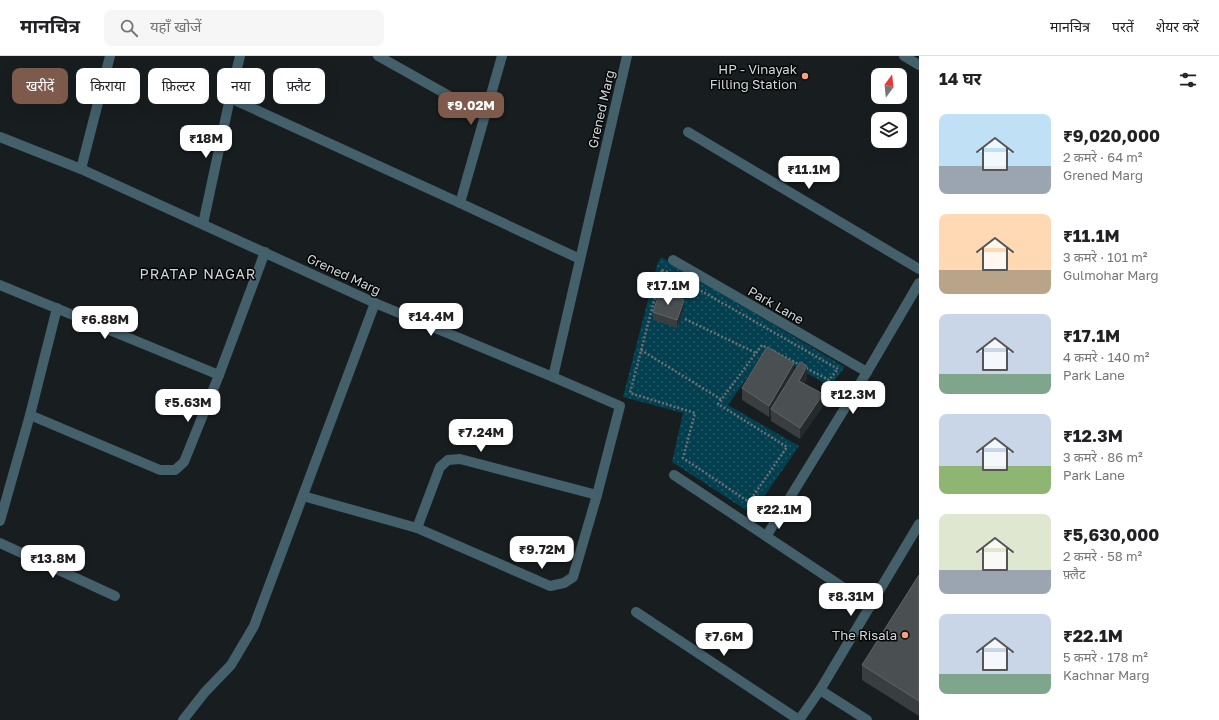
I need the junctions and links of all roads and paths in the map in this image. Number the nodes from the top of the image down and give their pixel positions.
1 (110, 56) edge
2 (240, 56) edge
3 (378, 56) edge
4 (502, 56) edge
5 (627, 56) edge
6 (904, 56) edge
7 (918, 62) edge
8 (237, 68) edge
9 (229, 104) edge
10 (243, 104) edge
11 (485, 116) junction
12 (688, 132) dead end
13 (0, 137) edge
14 (81, 169) junction
15 (460, 203) junction
16 (203, 224) junction
17 (265, 252) junction
18 (580, 259) junction
19 (673, 260) dead end
20 (919, 268) edge
21 (919, 282) edge
22 (0, 285) edge
23 (376, 303) junction
24 (57, 308) junction
25 (685, 318) dead end
26 (641, 350) junction
27 (756, 353) junction
28 (867, 372) junction
29 (219, 375) junction
30 (552, 377) junction
31 (722, 400) junction
32 (30, 415) junction
33 (674, 475) dead end
34 (598, 495) junction
35 (303, 496) junction
36 (0, 521) edge
37 (919, 524) edge
38 (417, 528) junction
39 (767, 535) junction
40 (0, 543) edge
41 (115, 596) dead end
42 (871, 606) junction
43 (636, 612) dead end
44 (820, 690) junction
45 (182, 720) edge
46 (799, 720) edge
47 (867, 720) edge

1 - 14 street
2 - 8 street
3 - 11 street
4 - 11 street
5 - 18 street, Grened Marg
6 - 7 street
9 - 16 street
10 - 15 street
11 - 15 street
12 - 20 street
13 - 14 street, Grened Marg
14 - 16 street, Grened Marg
15 - 18 street
16 - 17 street, Grened Marg
17 - 23 street, Grened Marg
17 - 29 street
18 - 30 street, Grened Marg
19 - 28 street, Park Lane
21 - 28 street
22 - 24 street
23 - 30 street, Grened Marg
23 - 35 street
24 - 29 street
24 - 32 street
25 - 27 path
26 - 27 path
26 - 31 path
26 - 31 path
27 - 31 path
28 - 39 street
29 - 32 street
30 - 34 street
32 - 36 street
33 - 39 street
34 - 38 street
34 - 38 street
35 - 38 street
35 - 45 street
37 - 42 street
39 - 42 street
40 - 41 street
42 - 44 street
43 - 46 street
44 - 46 street
44 - 47 street

